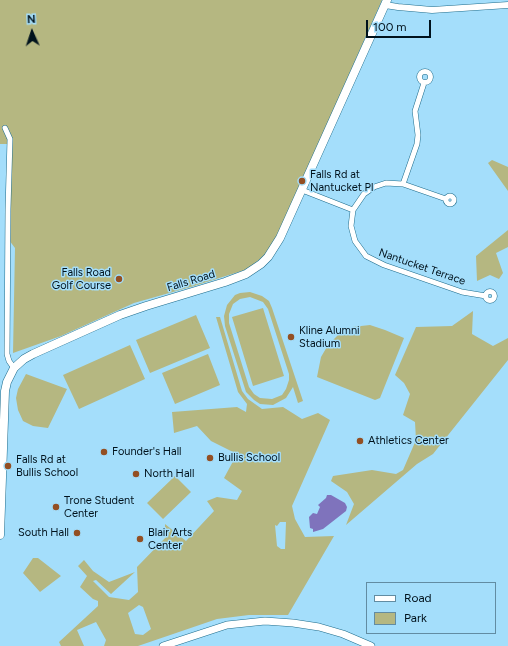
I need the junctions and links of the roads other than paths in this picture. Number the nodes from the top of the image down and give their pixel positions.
1 (386, 2) edge
2 (508, 5) edge
3 (424, 83) dead end
4 (5, 128) dead end
5 (403, 184) junction
6 (302, 190) junction
7 (446, 199) dead end
8 (353, 210) junction
9 (486, 296) dead end
10 (14, 368) junction
11 (0, 535) edge
12 (163, 646) edge
13 (371, 646) edge

1 - 2 street
1 - 6 main road, Falls Road
3 - 5 street
4 - 10 street
5 - 7 street
5 - 8 street
6 - 8 street
6 - 10 main road, Falls Road
8 - 9 street, Nantucket Terrace
10 - 11 main road, Falls Road
12 - 13 main road

